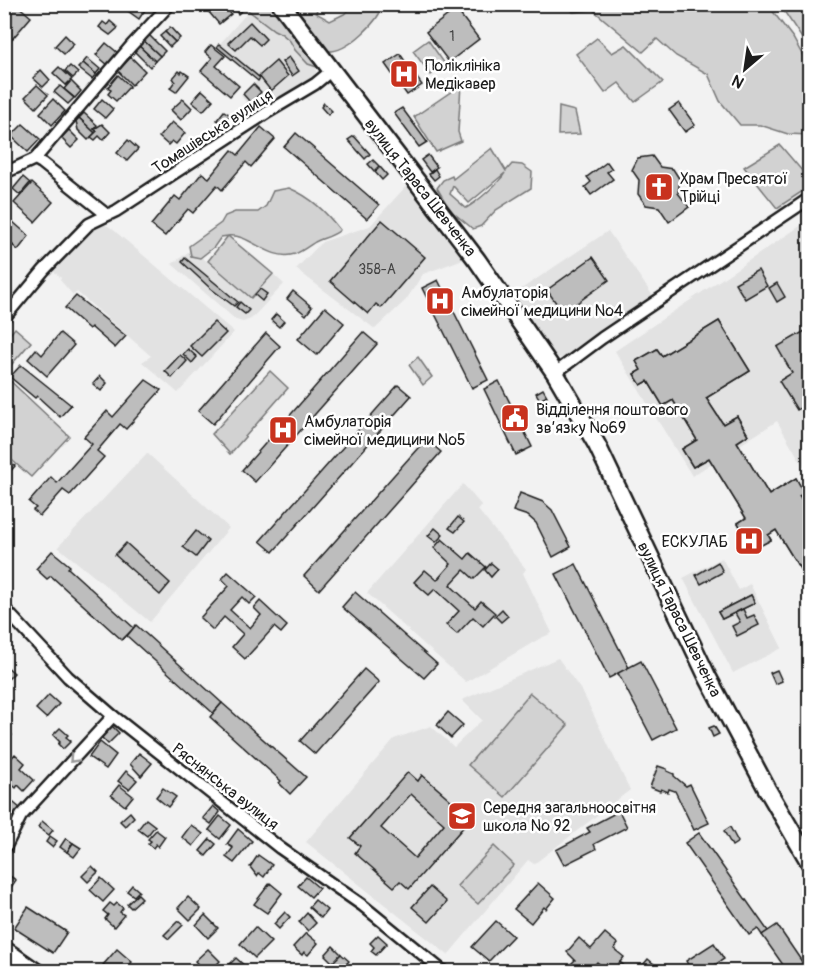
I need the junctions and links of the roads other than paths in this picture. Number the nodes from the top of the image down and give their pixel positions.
1 (170, 4) edge
2 (281, 4) edge
3 (332, 70) junction
4 (35, 159) junction
5 (4, 167) edge
6 (810, 198) edge
7 (107, 215) junction
8 (4, 318) edge
9 (555, 373) junction
10 (4, 608) edge
11 (113, 716) junction
12 (4, 850) edge
13 (810, 863) edge
14 (4, 949) edge
15 (37, 972) edge
16 (444, 972) edge

1 - 4 street
2 - 3 main road, вулиця Тараса Шевченка
3 - 7 street, Томашівська вулиця
3 - 9 main road, вулиця Тараса Шевченка
4 - 5 street
4 - 7 street
6 - 9 street
7 - 8 street, Томашівська вулиця
9 - 13 main road, вулиця Тараса Шевченка
10 - 11 street, Ряснянська вулиця
11 -> 12 street
11 - 16 street, Ряснянська вулиця
14 - 15 main road

